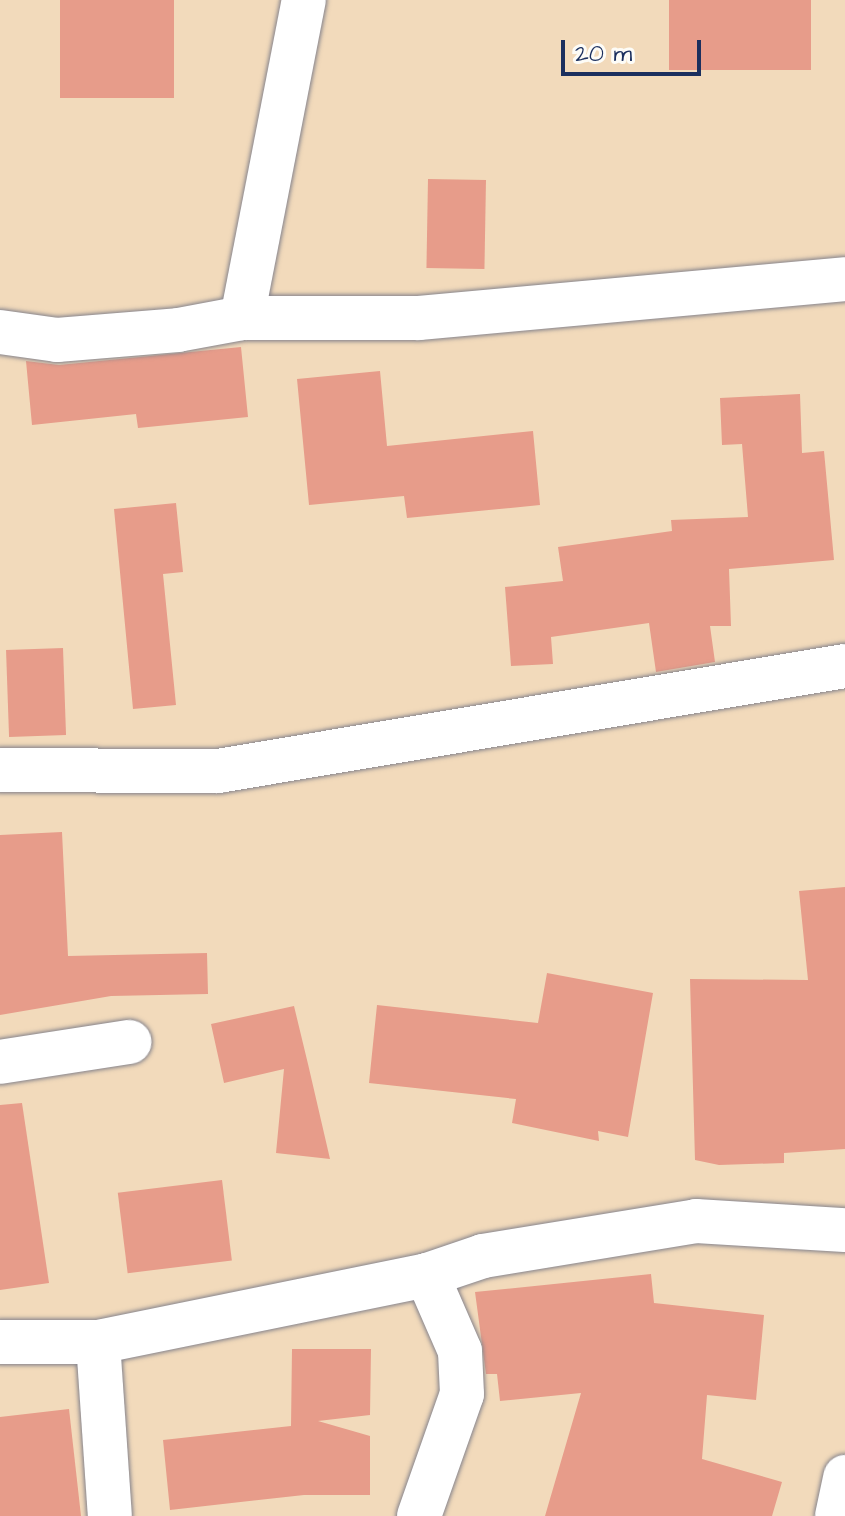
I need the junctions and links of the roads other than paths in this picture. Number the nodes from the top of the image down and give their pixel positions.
1 (304, 0) edge
2 (845, 279) edge
3 (242, 318) junction
4 (0, 332) edge
5 (845, 666) edge
6 (0, 770) edge
7 (129, 1042) dead end
8 (0, 1062) edge
9 (845, 1230) edge
10 (427, 1275) junction
11 (0, 1342) edge
12 (98, 1342) junction
13 (845, 1477) edge
14 (110, 1516) edge
15 (419, 1516) edge
16 (837, 1516) edge

1 - 3 street
2 - 3 street
3 - 4 street
5 - 6 street
7 - 8 street
9 - 10 street
10 - 12 street
10 - 15 street
11 - 12 street
12 - 14 street
13 - 16 street

